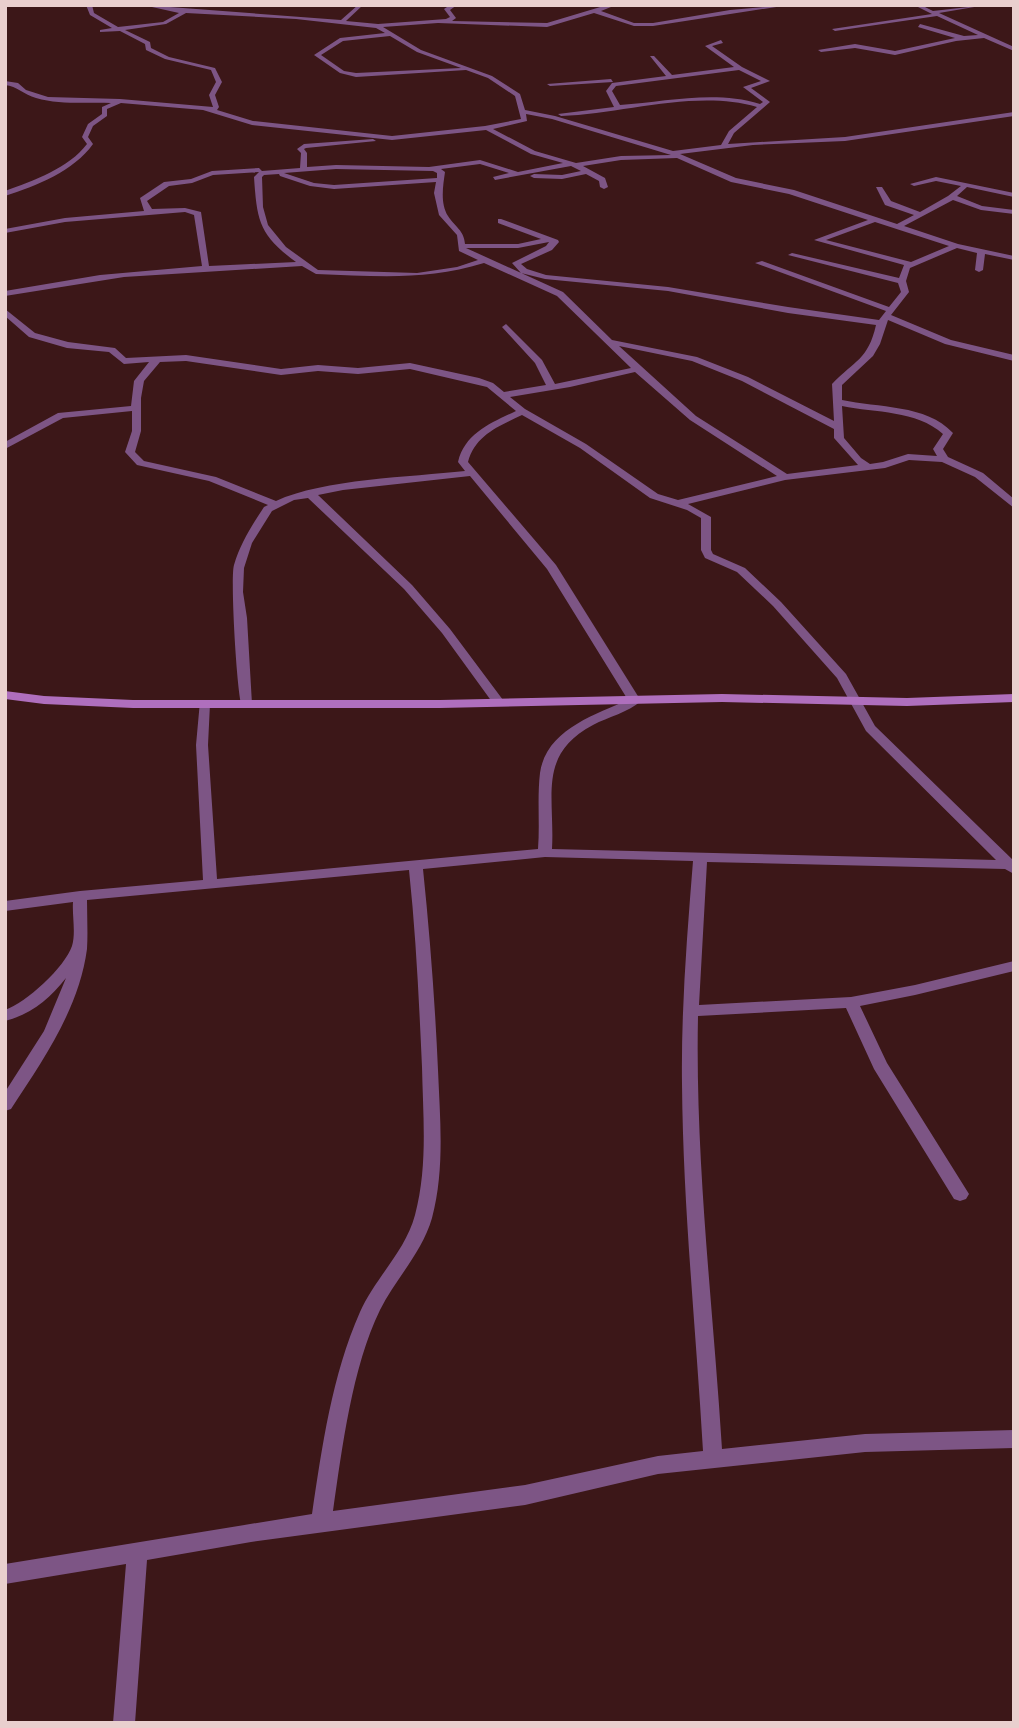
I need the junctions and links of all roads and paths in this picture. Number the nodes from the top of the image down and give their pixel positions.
1 (89, 5) edge
2 (145, 5) edge
3 (215, 5) edge
4 (361, 5) edge
5 (455, 5) edge
6 (614, 5) edge
7 (788, 5) edge
8 (916, 5) edge
9 (984, 5) edge
10 (195, 6) edge
11 (175, 11) junction
12 (593, 11) junction
13 (184, 12) junction
14 (935, 13) junction
15 (343, 21) junction
16 (440, 22) junction
17 (377, 26) junction
18 (920, 26) dead end
19 (835, 29) dead end
20 (120, 30) junction
21 (102, 32) dead end
22 (916, 33) dead end
23 (5, 34) edge
24 (392, 34) junction
25 (985, 36) junction
26 (964, 38) junction
27 (5, 40) edge
28 (950, 41) junction
29 (721, 42) dead end
30 (1014, 49) edge
31 (821, 50) dead end
32 (652, 57) dead end
33 (740, 68) junction
34 (469, 69) junction
35 (607, 69) dead end
36 (672, 78) junction
37 (5, 83) edge
38 (613, 83) junction
39 (550, 84) dead end
40 (120, 102) junction
41 (618, 107) junction
42 (763, 107) junction
43 (213, 110) junction
44 (522, 111) junction
45 (1014, 114) edge
46 (553, 117) junction
47 (1004, 117) junction
48 (1014, 121) edge
49 (484, 129) junction
50 (621, 137) junction
51 (392, 138) junction
52 (724, 145) junction
53 (616, 148) dead end
54 (608, 152) dead end
55 (673, 153) junction
56 (684, 157) junction
57 (603, 160) junction
58 (574, 164) junction
59 (435, 169) junction
60 (259, 170) dead end
61 (303, 170) junction
62 (269, 172) junction
63 (584, 172) junction
64 (519, 174) junction
65 (495, 178) dead end
66 (439, 180) junction
67 (914, 184) dead end
68 (968, 185) junction
69 (604, 187) dead end
70 (879, 188) dead end
71 (5, 194) edge
72 (1014, 195) edge
73 (952, 197) junction
74 (158, 212) junction
75 (1014, 212) edge
76 (919, 214) junction
77 (874, 220) junction
78 (501, 221) dead end
79 (897, 227) junction
80 (5, 232) edge
81 (550, 239) junction
82 (461, 246) junction
83 (956, 246) junction
84 (981, 252) junction
85 (792, 255) dead end
86 (1014, 258) edge
87 (484, 261) junction
88 (759, 263) dead end
89 (302, 264) junction
90 (909, 264) junction
91 (206, 270) junction
92 (979, 270) dead end
93 (902, 281) junction
94 (599, 283) junction
95 (569, 292) junction
96 (5, 294) edge
97 (5, 311) edge
98 (886, 316) junction
99 (506, 327) dead end
100 (610, 342) junction
101 (1014, 358) edge
102 (157, 360) junction
103 (637, 369) junction
104 (552, 387) junction
105 (503, 395) junction
106 (839, 402) junction
107 (137, 408) junction
108 (522, 411) junction
109 (840, 428) junction
110 (5, 446) edge
111 (944, 459) junction
112 (868, 467) junction
113 (472, 473) junction
114 (785, 477) junction
115 (309, 493) junction
116 (679, 503) junction
117 (274, 504) junction
118 (1014, 505) edge
119 (5, 695) edge
120 (1014, 698) edge
121 (635, 701) junction
122 (853, 701) junction
123 (499, 703) junction
124 (246, 704) junction
125 (204, 705) junction
126 (545, 853) junction
127 (700, 856) junction
128 (416, 866) junction
129 (1012, 867) edge
130 (210, 884) junction
131 (80, 896) junction
132 (5, 906) edge
133 (79, 948) junction
134 (1014, 965) edge
135 (851, 1002) junction
136 (690, 1011) junction
137 (5, 1016) edge
138 (5, 1105) edge
139 (960, 1194) dead end
140 (1014, 1439) edge
141 (713, 1459) junction
142 (321, 1522) junction
143 (138, 1552) junction
144 (5, 1574) edge
145 (124, 1723) edge

1 - 20 street
2 - 11 street
3 - 10 street
4 - 15 street
5 - 16 street
6 - 12 street
7 - 12 street
8 - 14 street
9 - 14 street
10 - 11 street
11 - 13 street
12 - 16 street
13 - 15 street
13 - 20 street
14 - 19 street
14 - 25 street
15 - 17 street
16 - 17 street
17 - 24 street
18 - 26 street
20 - 21 street
20 - 43 street
22 - 28 street
23 - 27 street
24 - 34 street
24 - 34 street
25 - 26 street
25 - 30 street
26 - 28 street
28 - 31 street
29 - 33 street
32 - 36 street
33 - 36 street
33 - 42 street
34 - 44 street
35 - 38 street
36 - 38 street
37 - 40 street
38 - 39 street
38 - 41 street
40 - 43 street
40 - 71 street
41 - 42 street
41 - 46 street
42 - 52 street
43 - 51 street
44 - 46 street
44 - 49 street
45 - 47 street
46 - 50 street
47 - 48 street
47 - 52 street
49 - 51 street
49 - 58 street
50 - 53 street
50 - 55 street
51 - 61 street
52 - 55 street
54 - 57 street
55 - 56 street
56 - 57 street
56 - 77 street
57 - 58 street
58 - 63 street
58 - 64 street
59 - 61 street
59 - 64 street
59 - 66 street
60 - 74 street
61 - 62 street
62 - 66 street
62 - 89 street
63 - 64 street
63 - 69 street
64 - 65 street
66 - 82 street
67 - 68 street
68 - 72 street
68 - 73 street
70 - 76 street
73 - 75 street
73 - 76 street
74 - 80 street
74 - 91 street
76 - 79 street
77 - 79 street
77 - 90 street
78 - 81 street
79 - 83 street
81 - 82 street
81 - 94 street
82 - 87 street
83 - 84 street
83 - 90 street
84 - 86 street
84 - 92 street
85 - 93 street
87 - 89 street
87 - 95 street
88 - 98 street
89 - 91 street
90 - 93 street
91 - 96 street
93 - 98 street
94 - 95 street
94 - 98 street
95 - 100 street
97 - 102 street
98 - 101 street
98 - 106 street
99 - 104 street
100 - 103 street
100 - 109 street
102 - 105 street
102 - 107 street
103 - 104 street
103 - 114 street
104 - 105 street
105 - 108 street
106 - 109 street
106 - 111 street
107 - 110 street
107 - 117 street
108 - 113 street
108 - 116 street
109 - 112 street
111 - 112 street
111 - 118 street
112 - 114 street
113 - 115 street
113 - 121 street
114 - 116 street
115 - 117 street
115 - 123 street
116 - 122 street
117 - 124 street
119 - 125 street
120 - 122 street
121 - 122 street
121 - 123 street
121 - 126 street
122 - 129 street
123 - 124 street
124 - 125 street
125 - 130 street
126 - 127 street
126 - 128 street
127 - 129 street
127 - 136 street
128 - 130 street
128 - 142 street
130 - 131 street
131 - 132 street
131 - 133 street
133 - 137 street
133 - 138 street
134 - 135 street
135 - 136 street
135 - 139 street
136 - 141 street
140 - 141 street
141 - 142 street
142 - 143 street
143 - 144 street
143 - 145 street

